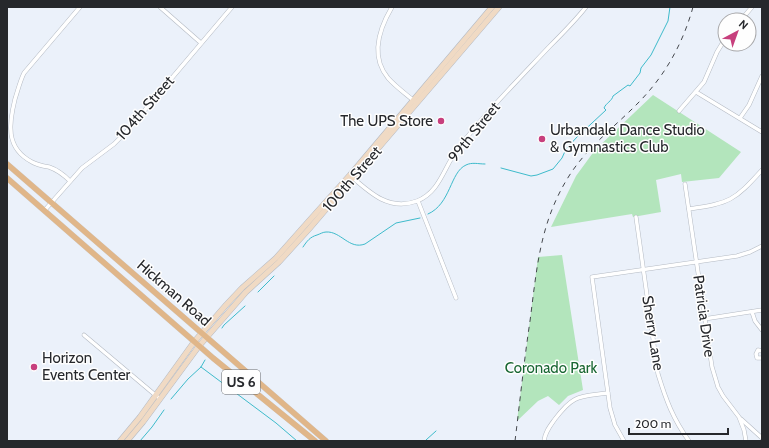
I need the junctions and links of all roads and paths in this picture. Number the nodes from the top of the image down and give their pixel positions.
1 (80, 7) edge
2 (160, 7) edge
3 (232, 7) edge
4 (392, 7) edge
5 (492, 7) edge
6 (499, 7) edge
7 (586, 7) edge
8 (201, 42) junction
9 (717, 52) edge
10 (762, 76) edge
11 (696, 92) junction
12 (415, 102) junction
13 (679, 111) dead end
14 (740, 118) junction
15 (762, 132) edge
16 (7, 164) edge
17 (762, 170) edge
18 (352, 177) junction
19 (7, 178) edge
20 (70, 181) junction
21 (685, 184) dead end
22 (418, 201) junction
23 (52, 203) junction
24 (689, 210) junction
25 (44, 211) junction
26 (636, 218) dead end
27 (762, 246) edge
28 (696, 262) junction
29 (643, 270) junction
30 (456, 298) dead end
31 (762, 310) edge
32 (752, 312) junction
33 (704, 319) junction
34 (762, 330) edge
35 (84, 335) dead end
36 (204, 335) junction
37 (196, 344) junction
38 (762, 351) edge
39 (762, 358) edge
40 (608, 393) junction
41 (157, 398) junction
42 (739, 416) junction
43 (762, 438) edge
44 (120, 441) edge
45 (127, 441) edge
46 (315, 441) edge
47 (326, 441) edge
48 (544, 441) edge
49 (624, 441) edge
50 (689, 441) edge
51 (746, 441) edge

1 - 20 street
2 - 8 street
3 - 8 street, 104th Street
4 - 12 street
5 - 12 main road, 100th Street
6 - 12 main road, 100th Street
7 - 22 street, 99th Street
8 - 20 street, 104th Street
9 - 11 street
10 - 14 street
11 - 13 street
11 - 14 street
12 - 18 main road, 100th Street
14 - 15 street
16 - 23 main road, Hickman Road / US 6
17 - 24 street
18 - 22 street
18 - 36 main road, 100th Street
19 - 25 main road, Hickman Road / US 6
20 - 23 street, 104th Street
21 - 24 street, Patricia Drive
22 - 30 street
23 - 25 street, 104th Street
23 - 36 main road, Hickman Road / US 6
24 - 28 street, Patricia Drive
25 - 37 main road, Hickman Road / US 6
26 - 29 street, Sherry Lane
27 - 28 street
28 - 29 street
28 - 33 street, Patricia Drive
29 - 40 street
29 - 50 street, Sherry Lane
31 - 32 street
32 - 33 street
32 - 34 street
33 - 42 street, Patricia Drive
35 - 41 street
36 - 37 main road, 100th Street
36 - 47 main road, Hickman Road / US 6
37 - 41 main road, 100th Street
37 - 46 main road, Hickman Road / US 6
38 - 39 street
40 - 48 street
40 - 49 street
41 - 44 main road
41 - 45 main road
42 - 43 street
42 - 51 street, Patricia Drive

